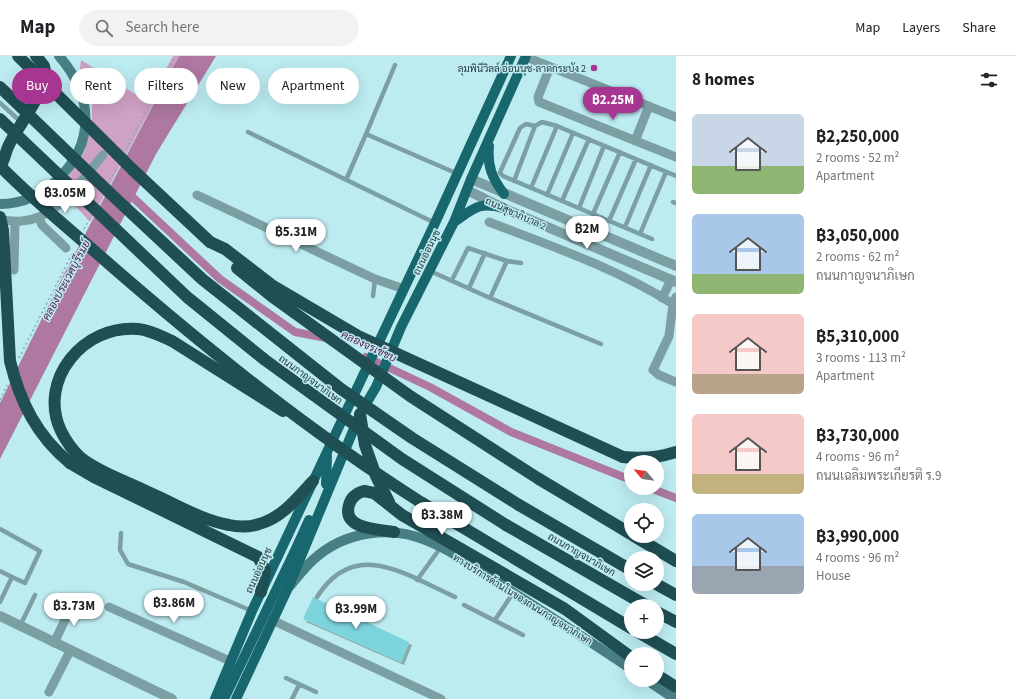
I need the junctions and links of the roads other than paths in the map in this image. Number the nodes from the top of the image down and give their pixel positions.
1 (18, 56) edge
2 (36, 56) edge
3 (58, 56) edge
4 (511, 56) edge
5 (526, 56) edge
6 (395, 65) dead end
7 (550, 67) junction
8 (0, 87) edge
9 (0, 103) edge
10 (649, 106) junction
11 (676, 117) edge
12 (0, 119) edge
13 (22, 124) junction
14 (534, 126) junction
15 (557, 126) junction
16 (248, 132) dead end
17 (573, 133) junction
18 (366, 134) junction
19 (489, 138) junction
20 (589, 139) junction
21 (635, 141) junction
22 (4, 145) edge
23 (604, 146) junction
24 (620, 152) junction
25 (103, 155) dead end
26 (676, 157) edge
27 (636, 159) junction
28 (650, 165) junction
29 (0, 167) edge
30 (666, 172) junction
31 (458, 174) junction
32 (676, 176) edge
33 (471, 179) junction
34 (346, 180) junction
35 (514, 181) junction
36 (453, 184) junction
37 (531, 188) junction
38 (466, 190) junction
39 (504, 194) junction
40 (197, 195) dead end
41 (547, 195) junction
42 (562, 201) junction
43 (0, 204) edge
44 (503, 208) junction
45 (578, 208) junction
46 (593, 214) junction
47 (0, 218) edge
48 (39, 218) junction
49 (15, 221) junction
50 (609, 221) junction
51 (454, 222) junction
52 (489, 222) dead end
53 (435, 223) junction
54 (625, 227) junction
55 (640, 234) junction
56 (652, 239) dead end
57 (210, 242) junction
58 (70, 249) road end
59 (485, 253) junction
60 (507, 261) junction
61 (521, 263) dead end
62 (676, 266) edge
63 (14, 270) dead end
64 (430, 271) junction
65 (375, 278) junction
66 (452, 280) junction
67 (673, 281) edge
68 (470, 288) junction
69 (404, 289) junction
70 (373, 296) dead end
71 (490, 298) junction
72 (662, 298) junction
73 (675, 301) edge
74 (601, 344) dead end
75 (676, 382) edge
76 (360, 414) junction
77 (316, 432) junction
78 (327, 452) junction
79 (676, 452) edge
80 (342, 457) junction
81 (312, 481) junction
82 (326, 484) junction
83 (392, 508) junction
84 (0, 529) edge
85 (624, 530) edge
86 (394, 532) junction
87 (121, 533) dead end
88 (646, 543) edge
89 (441, 547) junction
90 (676, 561) edge
91 (624, 566) edge
92 (0, 571) edge
93 (12, 577) junction
94 (418, 580) junction
95 (288, 588) junction
96 (664, 588) edge
97 (261, 592) junction
98 (513, 592) junction
99 (35, 595) dead end
100 (676, 595) edge
101 (317, 597) dead end
102 (455, 597) dead end
103 (635, 599) edge
104 (74, 601) dead end
105 (0, 602) edge
106 (464, 604) dead end
107 (109, 606) dead end
108 (252, 612) junction
109 (0, 616) edge
110 (664, 616) edge
111 (272, 620) junction
112 (494, 620) junction
113 (676, 622) edge
114 (624, 624) edge
115 (20, 626) junction
116 (523, 635) dead end
117 (650, 639) edge
118 (54, 643) junction
119 (70, 651) junction
120 (624, 652) edge
121 (676, 654) edge
122 (230, 661) junction
123 (624, 664) edge
124 (223, 678) junction
125 (286, 678) dead end
126 (664, 679) edge
127 (299, 685) junction
128 (240, 687) junction
129 (657, 687) edge
130 (676, 687) edge
131 (49, 692) dead end
132 (316, 692) dead end
133 (172, 699) edge
134 (215, 699) edge
135 (224, 699) edge
136 (236, 699) edge
137 (292, 699) edge
138 (441, 699) edge
139 (675, 699) edge

1 - 57 highway, bridge
2 - 13 highway
3 - 43 main road
4 - 31 main road, ถนนอ่อนนุช
5 - 7 street
5 - 19 main road, ถนนอ่อนนุช
6 - 18 lane
7 - 10 street
7 - 21 street
8 - 91 highway, ถนนกาญจนาภิเษก, bridge
9 - 13 lane
10 - 11 street
10 - 21 street
12 - 103 highway, ถนนกาญจนาภิเษก, bridge
13 - 22 highway
14 - 15 lane
14 - 35 lane
14 - 35 lane
15 - 17 lane
15 - 37 lane
16 - 34 lane
17 - 20 lane
17 - 41 lane
18 - 31 lane
18 - 34 lane
19 - 33 main road, ถนนอ่อนนุช
19 - 39 main road
20 - 23 lane
20 - 42 lane
21 - 26 street
22 - 29 highway
23 - 24 lane
23 - 45 lane
24 - 27 lane
24 - 46 lane
25 - 48 street
27 - 28 lane
27 - 50 lane
28 - 30 lane
28 - 54 lane
29 - 77 highway, bridge
30 - 32 lane
30 - 55 lane
31 - 33 main road
31 - 36 main road, ถนนอ่อนนุช
33 - 38 main road, ถนนอ่อนนุช
33 - 39 street, ถนนสุขาภิบาล 2
34 - 53 lane
35 - 37 lane
36 - 38 main road
36 - 53 main road, ถนนอ่อนนุช
37 - 41 lane
38 - 44 street, ถนนสุขาภิบาล 2
38 - 51 main road, ถนนอ่อนนุช
39 - 62 street, ถนนสุขาภิบาล 2
40 - 65 street
41 - 42 lane
42 - 45 lane
44 - 51 main road
44 - 67 street, ถนนสุขาภิบาล 2
45 - 46 lane
46 - 50 lane
47 - 49 street
47 - 97 highway, bridge
48 - 49 street
48 - 58 street
49 - 63 street
50 - 54 lane
51 - 64 main road, ถนนอ่อนนุช
52 - 72 street
53 - 69 main road, ถนนอ่อนนุช
54 - 55 lane
55 - 56 lane
57 - 79 highway, bridge
57 - 85 highway, bridge
59 - 60 lane
59 - 66 lane
59 - 68 lane
60 - 61 lane
60 - 71 lane
64 - 66 lane
64 - 76 main road, ถนนอ่อนนุช, bridge
65 - 69 street
65 - 70 lane
66 - 68 lane
67 - 72 street
68 - 71 lane
69 - 78 main road, ถนนอ่อนนุช, bridge
71 - 74 lane
72 - 73 street
73 - 75 street
76 - 80 main road, ถนนอ่อนนุช
76 - 83 highway
77 - 81 highway, bridge
77 - 114 highway, bridge
78 - 81 main road, ถนนอ่อนนุช
78 - 82 main road, ถนนอ่อนนุช
80 - 82 main road, ถนนอ่อนนุช
80 - 95 main road, ถนนอ่อนนุช
81 - 97 main road, ถนนอ่อนนุช
82 - 135 main road, ถนนอ่อนนุช, bridge
83 - 86 highway
83 - 120 highway
84 - 93 lane
86 - 89 main road, ทางบริการด้านในของถนนกาญจนาภิเษก
86 - 95 main road, ทางบริการด้านในของถนนกาญจนาภิเษก
87 - 108 lane
88 - 90 highway
89 - 94 lane
89 - 98 main road, ทางบริการด้านในของถนนกาญจนาภิเษก
92 - 93 lane
93 - 105 lane
94 - 101 lane
94 - 102 lane
95 - 111 main road, ถนนอ่อนนุช
96 - 100 highway
97 - 108 main road, ถนนอ่อนนุช
98 - 112 lane
98 - 123 main road, ทางบริการด้านในของถนนกาญจนาภิเษก
99 - 115 lane
104 - 118 street
106 - 112 lane
107 - 122 street
108 - 122 main road, ถนนอ่อนนุช
109 - 115 street
110 - 113 highway
111 - 128 main road, ถนนอ่อนนุช
111 - 138 street
112 - 116 lane
115 - 118 street
117 - 121 highway
118 - 119 street
119 - 131 street
119 - 133 street
122 - 124 main road, ถนนอ่อนนุช
124 - 128 main road
124 - 134 main road, ถนนอ่อนนุช
125 - 127 lane
126 - 130 highway
127 - 132 lane
127 - 137 lane
128 - 136 main road, ถนนอ่อนนุช
129 - 139 main road

